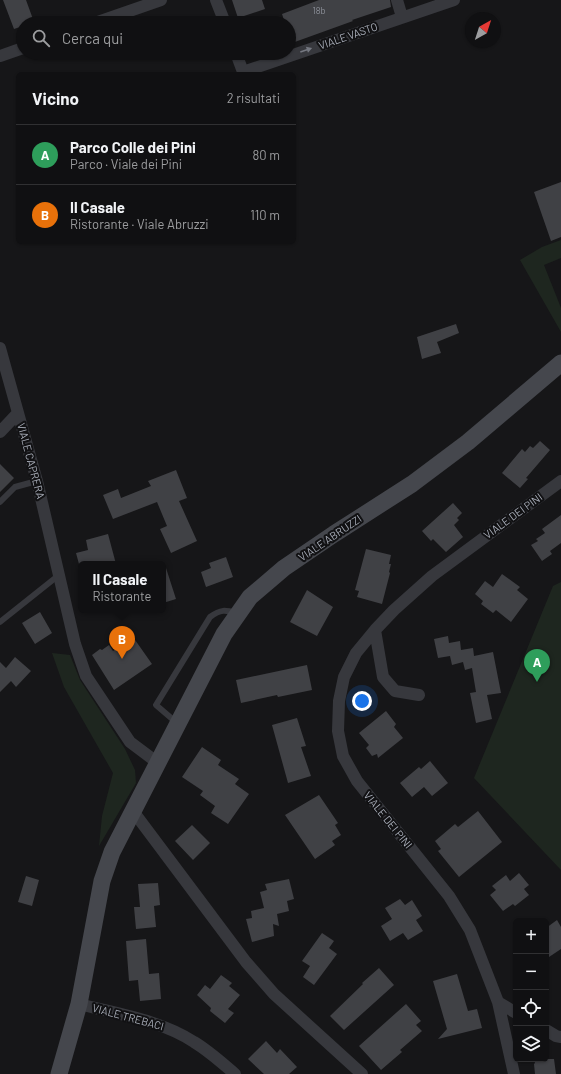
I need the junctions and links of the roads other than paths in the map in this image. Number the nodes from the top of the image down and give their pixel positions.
1 (161, 0) edge
2 (216, 0) edge
3 (397, 0) edge
4 (454, 0) edge
5 (115, 16) edge
6 (222, 16) edge
7 (402, 17) junction
8 (16, 50) edge
9 (296, 54) edge
10 (0, 56) edge
11 (239, 60) edge
12 (278, 60) edge
13 (243, 72) edge
14 (243, 72) edge
15 (0, 348) edge
16 (561, 363) edge
17 (18, 413) junction
18 (0, 432) edge
19 (37, 481) junction
20 (561, 481) edge
21 (0, 502) edge
22 (59, 575) junction
23 (239, 613) junction
24 (0, 622) edge
25 (375, 630) junction
26 (419, 695) dead end
27 (178, 724) junction
28 (158, 764) junction
29 (133, 811) junction
30 (498, 1002) junction
31 (79, 1004) junction
32 (513, 1011) edge
33 (549, 1032) edge
34 (561, 1037) edge
35 (59, 1074) edge
36 (235, 1074) edge
37 (362, 1074) edge
38 (514, 1074) edge

1 - 5 street
2 - 6 street
3 - 7 street
4 - 7 street, VIALE VASTO
9 -> 7 street, VIALE VASTO
8 - 10 street
11 -> 13 street, VIALE VASTO
14 -> 12 street, VIALE VASTO
15 - 17 street, VIALE CAPRERA
16 - 23 street, VIALE ABRUZZI
17 - 18 street
17 - 19 street, VIALE CAPRERA
19 - 21 lane
19 - 22 street, VIALE CAPRERA
20 - 25 street, VIALE DEI PINI
22 - 24 lane
22 - 28 street, VIALE CAPRERA
23 - 27 street, VIALE ABRUZZI
23 - 27 lane
25 - 26 street
25 - 30 street, VIALE DEI PINI
27 - 28 street, VIALE ABRUZZI
28 - 29 street, VIALE ABRUZZI
29 - 31 street, VIALE ABRUZZI
29 - 37 street
30 - 32 street
30 - 38 street, VIALE DEI PINI
31 - 35 street, VIALE ABRUZZI
31 - 36 street, VIALE TREBACI
33 - 34 street

